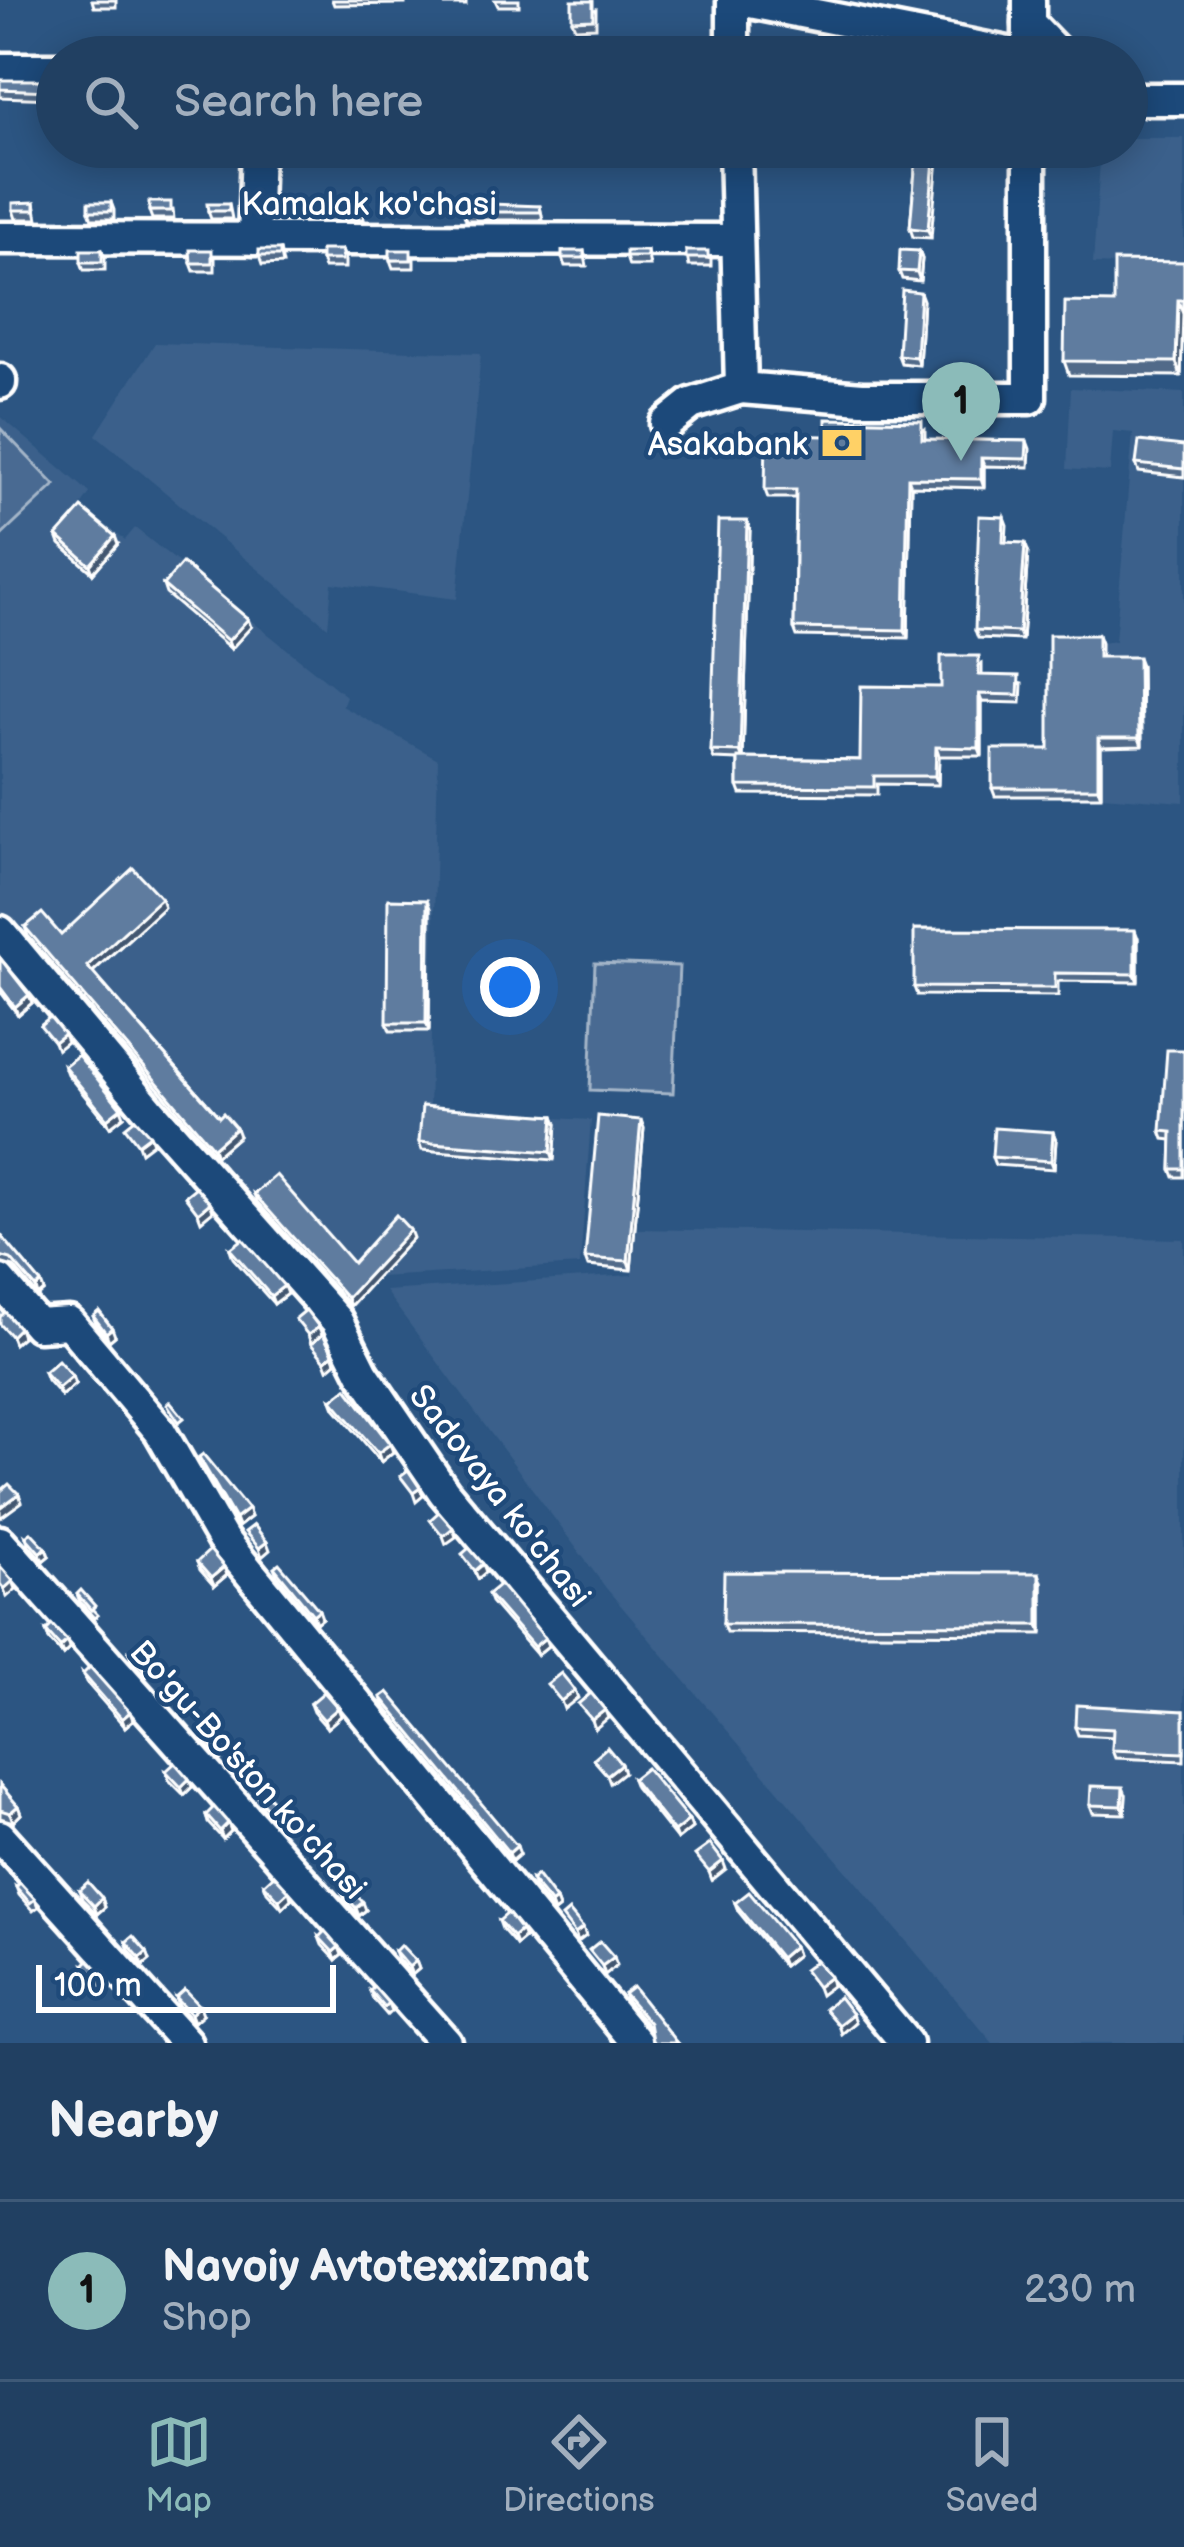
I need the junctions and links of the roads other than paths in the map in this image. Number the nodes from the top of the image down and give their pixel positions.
1 (736, 0) edge
2 (734, 36) edge
3 (921, 36) edge
4 (0, 69) edge
5 (36, 69) edge
6 (1148, 99) edge
7 (1184, 99) edge
8 (256, 168) edge
9 (735, 168) edge
10 (1030, 168) edge
11 (0, 238) edge
12 (254, 238) junction
13 (737, 240) junction
14 (741, 388) junction
15 (666, 424) dead end
16 (0, 932) edge
17 (0, 1281) edge
18 (0, 1541) edge
19 (0, 1836) edge
20 (186, 2043) edge
21 (446, 2043) edge
22 (636, 2043) edge
23 (906, 2043) edge

1 - 2 street
1 - 3 street
4 - 5 street
6 - 7 street
8 - 12 street
9 - 13 street
10 - 14 street
11 - 12 street, Kamalak ko'chasi
12 - 13 street, Kamalak ko'chasi
13 - 14 street
14 - 15 street
16 - 23 street, Sadovaya ko'chasi
17 - 22 street
18 - 21 street, Bo'gu-Bo'ston ko'chasi
19 - 20 street

